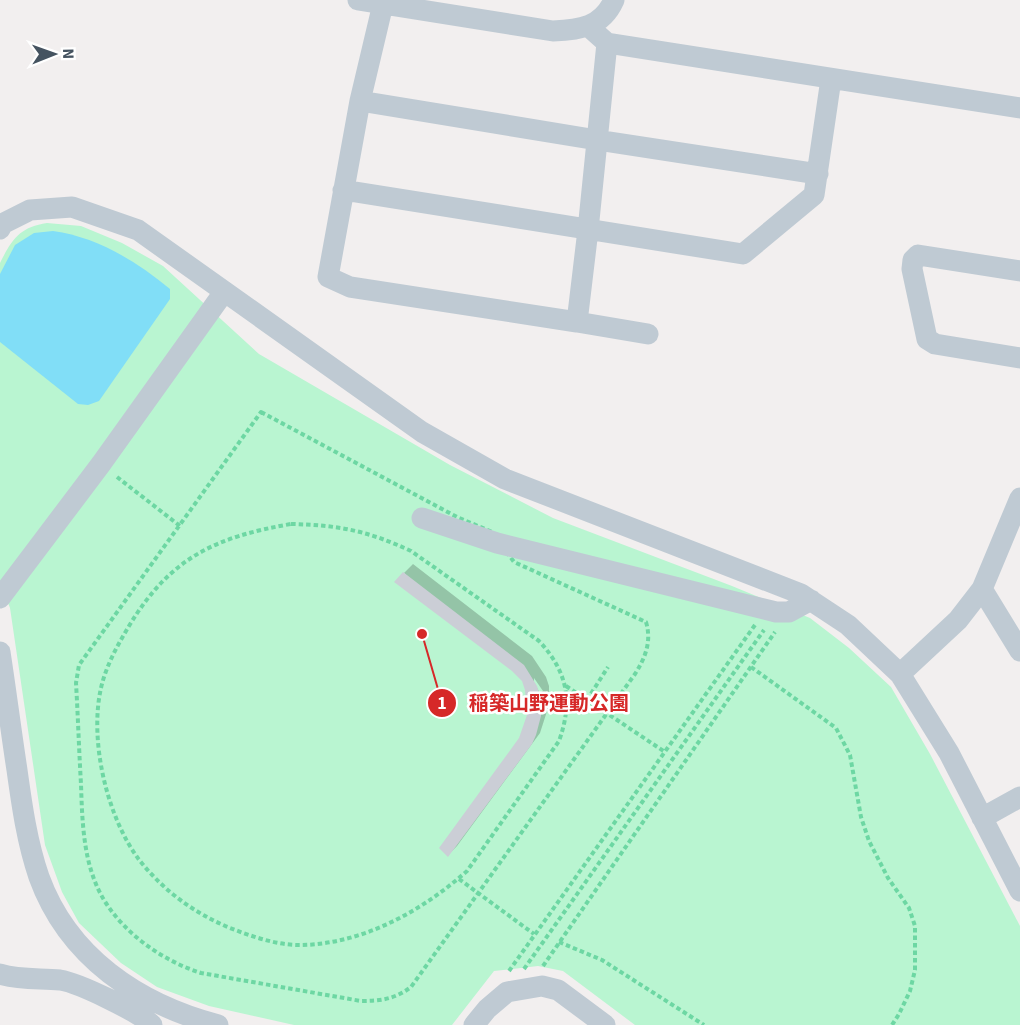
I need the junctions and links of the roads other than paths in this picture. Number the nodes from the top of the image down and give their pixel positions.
1 (358, 0) edge
2 (614, 0) edge
3 (383, 4) junction
4 (590, 27) junction
5 (607, 43) junction
6 (831, 79) junction
7 (360, 100) junction
8 (1020, 108) edge
9 (597, 140) junction
10 (818, 174) junction
11 (343, 190) junction
12 (0, 229) edge
13 (588, 230) junction
14 (1020, 271) edge
15 (224, 292) junction
16 (577, 322) junction
17 (648, 334) dead end
18 (1020, 358) edge
19 (1020, 498) edge
20 (423, 519) dead end
21 (982, 589) junction
22 (0, 598) edge
23 (811, 600) junction
24 (1020, 651) edge
25 (0, 652) edge
26 (900, 674) junction
27 (2, 681) edge
28 (1020, 797) edge
29 (982, 818) junction
30 (1019, 887) edge
31 (0, 974) edge
32 (152, 1025) edge
33 (218, 1025) edge
34 (474, 1025) edge
35 (605, 1025) edge

1 - 3 street
2 - 4 street
3 - 4 street
3 - 7 street
4 - 5 street
5 - 6 street
5 - 9 street
6 - 8 street
6 - 10 street
7 - 9 street
7 - 11 street
9 - 10 street
9 - 13 street
10 - 13 street
11 - 13 street
11 - 16 street
12 - 15 street
13 - 16 street
14 - 18 street
15 - 22 street
15 - 23 street
16 - 17 street
19 - 21 street
20 - 23 street
21 - 24 street
21 - 26 street
23 - 26 street
25 - 27 street
26 - 29 street
27 - 33 street
28 - 29 street
29 - 30 street
31 - 32 street
34 - 35 street

